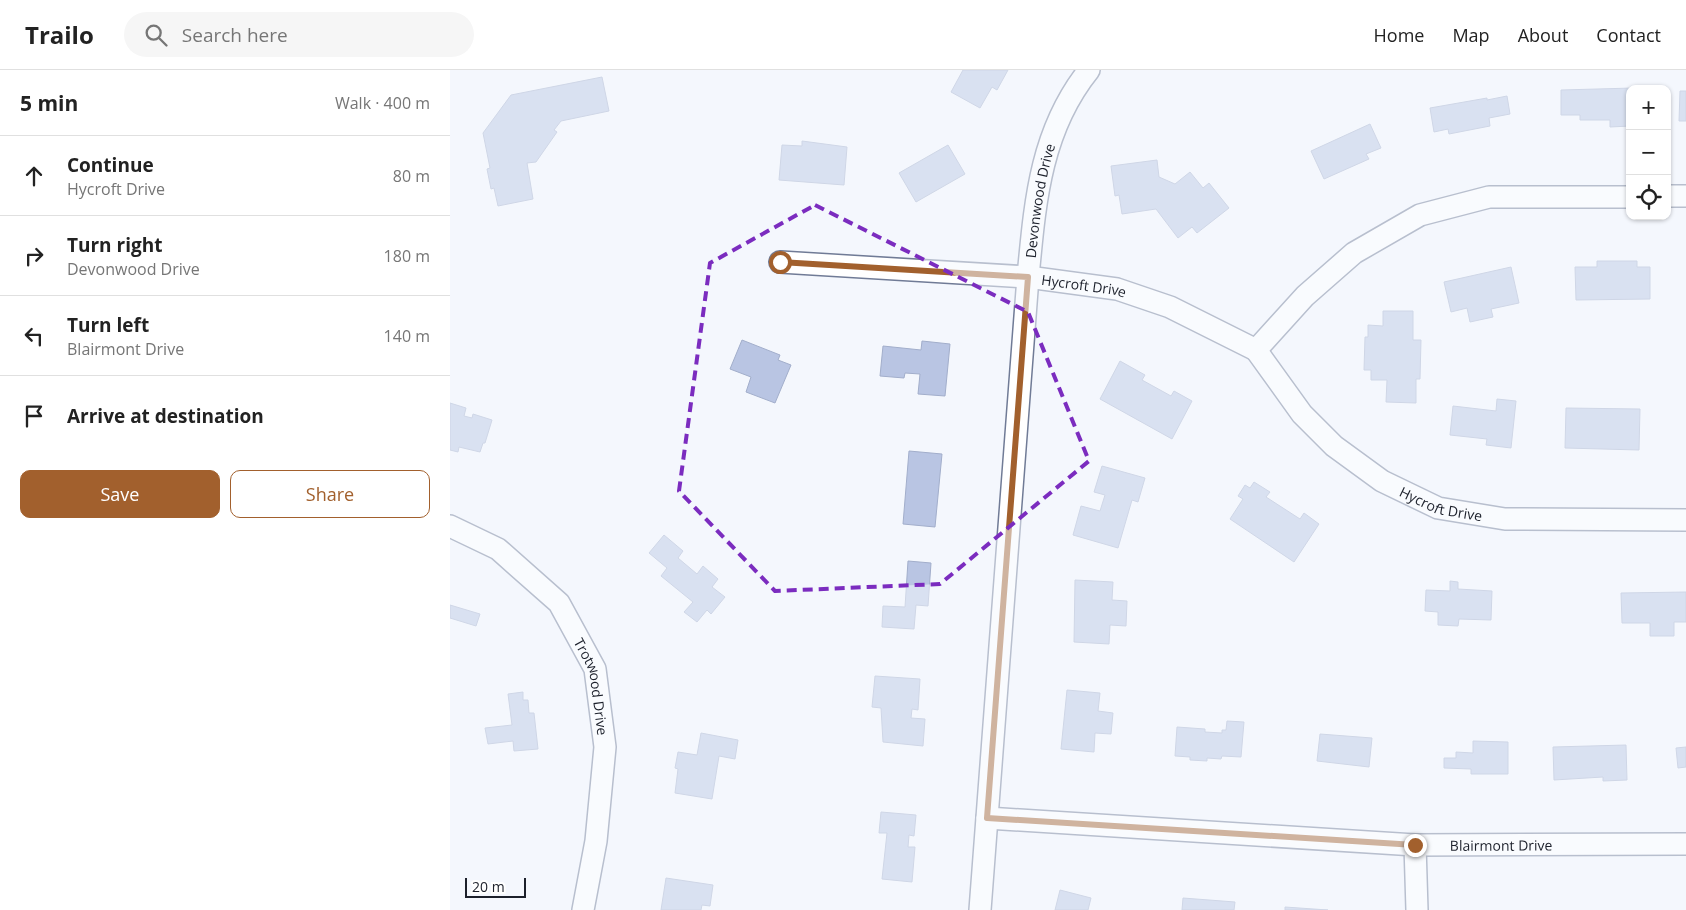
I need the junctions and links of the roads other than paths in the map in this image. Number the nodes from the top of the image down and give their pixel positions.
1 (1089, 70) edge
2 (1626, 196) edge
3 (1671, 196) edge
4 (1686, 196) edge
5 (780, 262) dead end
6 (1028, 277) junction
7 (1256, 350) junction
8 (1686, 520) edge
9 (450, 526) edge
10 (987, 818) junction
11 (1686, 844) edge
12 (1415, 845) junction
13 (583, 910) edge
14 (980, 910) edge
15 (1417, 910) edge

1 - 6 street, Devonwood Drive
2 - 7 street
3 - 4 street
5 - 6 street, Hycroft Drive
6 - 7 street, Hycroft Drive
6 - 10 street, Devonwood Drive
7 - 8 street, Hycroft Drive
9 - 13 street, Trotwood Drive
10 - 12 street, Blairmont Drive
10 - 14 street, Devonwood Drive
11 - 12 street, Blairmont Drive
12 - 15 street

